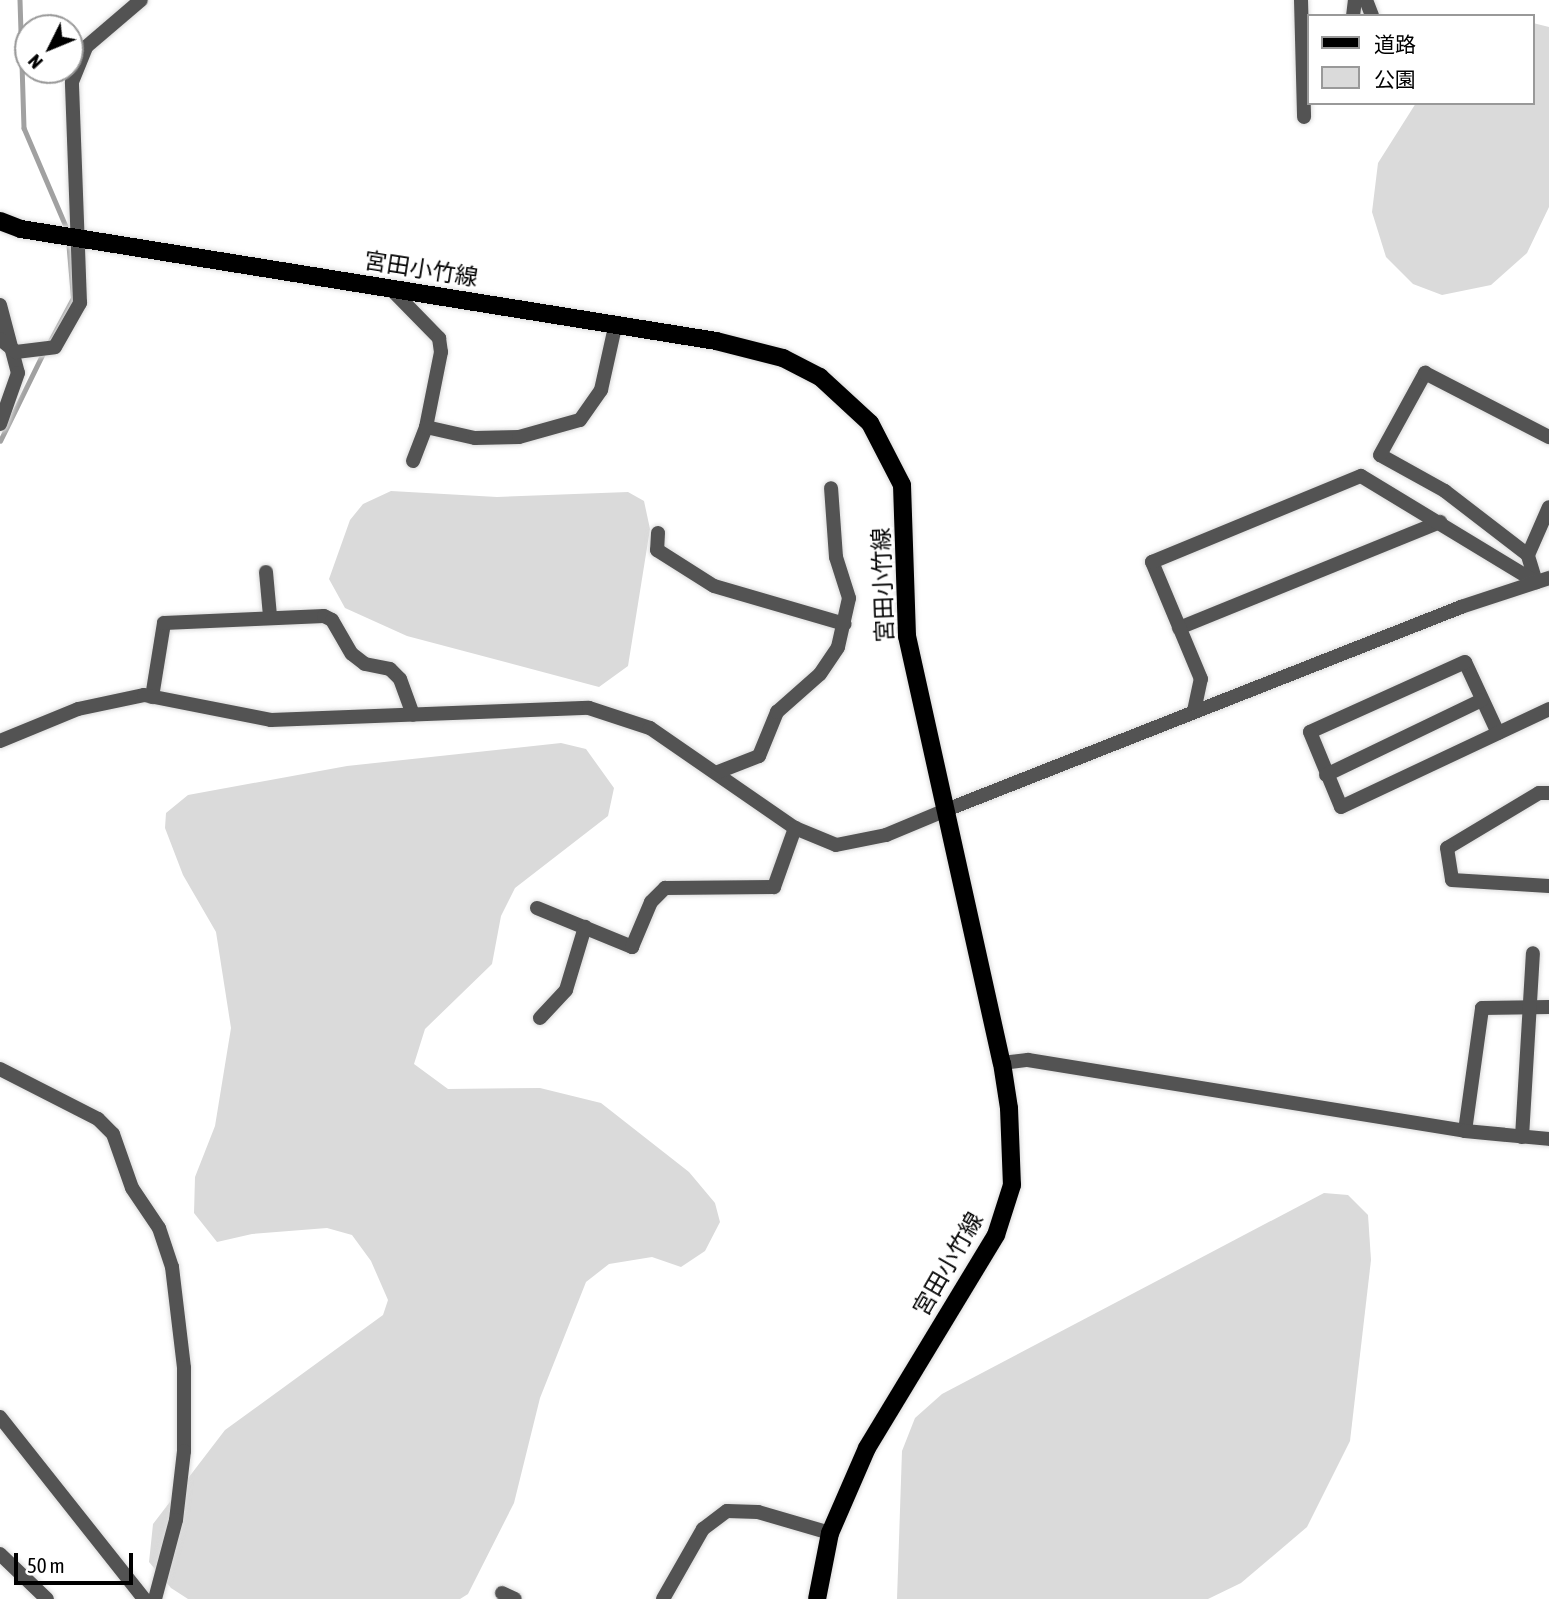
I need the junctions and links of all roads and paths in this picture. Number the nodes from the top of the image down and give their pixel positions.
1 (141, 0) edge
2 (1301, 0) edge
3 (1304, 117) dead end
4 (0, 221) edge
5 (80, 237) junction
6 (391, 289) junction
7 (0, 304) edge
8 (615, 327) junction
9 (0, 339) edge
10 (16, 352) junction
11 (0, 424) edge
12 (426, 427) junction
13 (1549, 437) edge
14 (413, 461) dead end
15 (831, 488) dead end
16 (1549, 507) edge
17 (1440, 522) junction
18 (658, 533) dead end
19 (1528, 555) junction
20 (266, 572) dead end
21 (1545, 582) edge
22 (270, 616) junction
23 (845, 624) junction
24 (1179, 628) junction
25 (152, 697) junction
26 (1482, 699) junction
27 (1549, 709) edge
28 (1194, 711) junction
29 (413, 715) junction
30 (1498, 733) junction
31 (0, 741) edge
32 (718, 772) junction
33 (1326, 775) junction
34 (1549, 793) edge
35 (946, 810) junction
36 (795, 828) junction
37 (1549, 886) edge
38 (537, 908) dead end
39 (585, 927) junction
40 (1533, 953) dead end
41 (1528, 1006) junction
42 (1549, 1007) edge
43 (540, 1018) dead end
44 (1002, 1063) junction
45 (0, 1069) edge
46 (1465, 1130) junction
47 (1522, 1137) junction
48 (1549, 1139) edge
49 (0, 1417) edge
50 (830, 1532) junction
51 (0, 1554) edge
52 (47, 1599) edge
53 (144, 1599) edge
54 (155, 1599) edge
55 (663, 1599) edge
56 (817, 1599) edge

1 - 5 street
2 - 3 street
4 - 5 main road, 宮田小竹線
5 - 6 main road, 宮田小竹線
5 - 10 street
6 - 8 main road, 宮田小竹線
6 - 12 street
7 - 10 street
8 - 12 street
8 - 35 main road, 宮田小竹線
9 - 10 street
10 - 11 street
12 - 14 street
13 - 19 street
15 - 23 street
16 - 19 street
17 - 21 street
17 - 24 street
17 - 24 street
18 - 23 street
19 - 21 street
20 - 22 street
21 - 28 street
22 - 25 street
22 - 29 street
23 - 32 street
24 - 28 street
25 - 29 street
25 - 31 street
26 - 30 street
26 - 33 street
26 - 33 street
27 - 30 street
28 - 35 street
29 - 32 street
30 - 33 street
32 - 36 street
34 - 37 street
35 - 36 street
35 - 44 main road, 宮田小竹線
36 - 39 street
38 - 39 street
39 - 43 street
40 - 41 street
41 - 42 street
41 - 46 street
41 - 47 street
44 - 46 street
44 - 50 main road, 宮田小竹線
45 - 54 street
46 - 47 street
47 - 48 street
49 - 53 street
50 - 55 street
50 - 56 main road, 宮田小竹線
51 - 52 street

